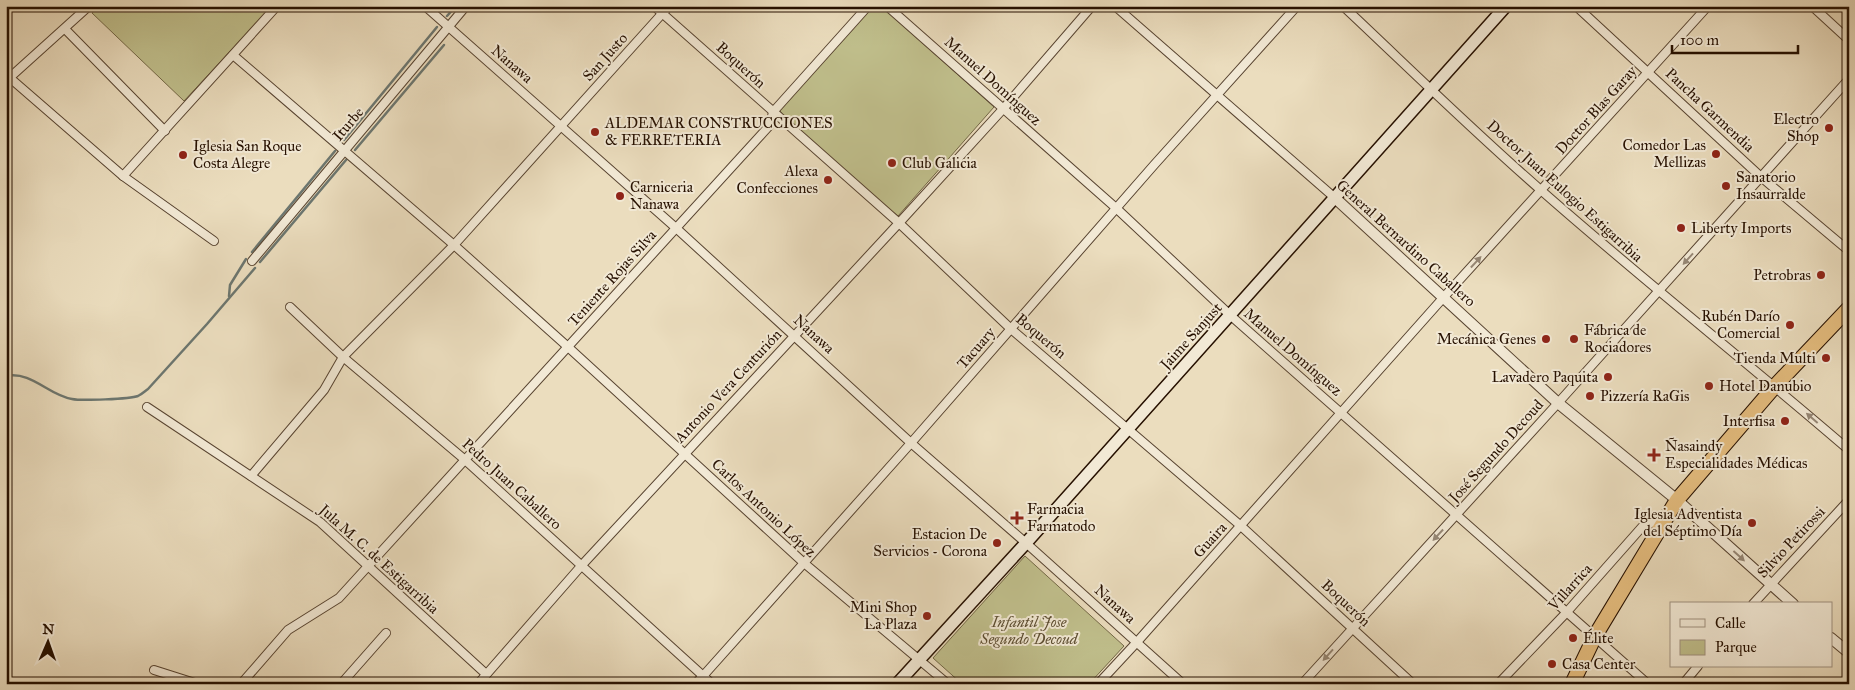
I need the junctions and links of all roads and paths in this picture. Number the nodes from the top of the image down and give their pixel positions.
1 (89, 6) edge
2 (277, 6) edge
3 (425, 6) edge
4 (466, 6) edge
5 (654, 6) edge
6 (669, 6) edge
7 (868, 6) edge
8 (887, 6) edge
9 (1092, 6) edge
10 (1115, 6) edge
11 (1296, 6) edge
12 (1343, 6) edge
13 (1506, 6) edge
14 (1576, 6) edge
15 (1708, 6) edge
16 (1812, 6) edge
17 (662, 14) junction
18 (448, 27) junction
19 (65, 29) junction
20 (1849, 40) edge
21 (233, 55) junction
22 (1649, 72) junction
23 (1849, 79) edge
24 (8, 80) edge
25 (1431, 89) junction
26 (1217, 95) junction
27 (1003, 109) junction
28 (773, 112) junction
29 (561, 127) junction
30 (165, 131) junction
31 (345, 150) junction
32 (122, 176) junction
33 (1761, 177) junction
34 (1542, 191) junction
35 (1335, 198) junction
36 (1116, 208) junction
37 (899, 223) junction
38 (676, 228) junction
39 (214, 241) dead end
40 (454, 245) junction
41 (1849, 251) edge
42 (252, 261) dead end
43 (1658, 292) junction
44 (1443, 298) junction
45 (290, 307) dead end
46 (1849, 308) edge
47 (1230, 315) junction
48 (1010, 329) junction
49 (795, 335) junction
50 (568, 347) junction
51 (343, 357) junction
52 (1775, 386) junction
53 (1558, 403) junction
54 (147, 407) dead end
55 (1342, 413) junction
56 (1128, 428) junction
57 (911, 443) junction
58 (1849, 450) edge
59 (685, 454) junction
60 (464, 459) junction
61 (251, 476) junction
62 (1677, 500) junction
63 (1849, 500) edge
64 (1456, 515) junction
65 (1667, 517) junction
66 (1241, 526) junction
67 (1026, 542) junction
68 (804, 563) junction
69 (368, 565) junction
70 (582, 565) junction
71 (1771, 584) junction
72 (1755, 602) edge
73 (1791, 602) edge
74 (1566, 613) junction
75 (1353, 628) junction
76 (386, 633) dead end
77 (1595, 636) junction
78 (1832, 639) edge
79 (1137, 642) junction
80 (1849, 653) edge
81 (920, 659) junction
82 (1696, 668) edge
83 (154, 670) dead end
84 (486, 674) junction
85 (703, 676) junction
86 (198, 684) edge
87 (240, 684) edge
88 (342, 684) edge
89 (478, 684) edge
90 (694, 684) edge
91 (712, 684) edge
92 (897, 684) edge
93 (948, 684) edge
94 (1098, 684) edge
95 (1183, 684) edge
96 (1302, 684) edge
97 (1413, 684) edge
98 (1498, 684) edge
99 (1572, 684) edge
100 (1648, 684) edge
101 (1683, 684) edge

1 - 19 street
2 - 21 street
3 - 18 street, Nanawa
4 - 18 street, Iturbe
5 - 17 street, Boquerón
6 - 17 street, San Justo
7 - 28 street, Teniente Rojas Silva
8 - 27 street, Manuel Domínguez
9 - 27 street, Antonio Vera Centurión
10 - 26 street, General Bernardino Caballero
11 - 26 street, Tacuary
12 - 25 street, Doctor Juan Eulogio Estigarribia
13 - 25 main road, Jaime Sanjust
14 - 22 street, Pancha Garmendia
15 - 22 street, Doctor Blas Garay
16 - 20 street
17 - 28 street, Boquerón
17 - 29 street, San Justo
18 - 29 street, Nanawa
18 - 31 street, Iturbe
19 - 24 street
19 - 30 street
21 - 30 street
21 - 31 street, Carlos Antonio López
22 - 33 street, Pancha Garmendia
22 - 34 street, Doctor Blas Garay
23 - 33 street, José Segundo Decoud
24 - 32 street
25 - 34 street, Doctor Juan Eulogio Estigarribia
25 - 35 main road, Jaime Sanjust
26 - 35 street, General Bernardino Caballero
26 - 36 street, Tacuary
27 - 36 street, Manuel Domínguez
27 - 37 street, Antonio Vera Centurión
28 - 37 street, Boquerón
28 - 38 street, Teniente Rojas Silva
29 - 38 street, Nanawa
29 - 40 street, San Justo
30 - 32 street
31 - 40 street, Carlos Antonio López
31 - 42 street, Iturbe
32 - 39 street
33 - 41 street, Pancha Garmendia
33 -> 43 street, José Segundo Decoud
34 - 43 street, Doctor Juan Eulogio Estigarribia
44 -> 34 street, Doctor Blas Garay
35 - 44 street, General Bernardino Caballero
35 - 47 main road, Jaime Sanjust
36 - 47 street, Manuel Domínguez
36 - 48 street, Tacuary
37 - 48 street, Boquerón
37 - 49 street, Antonio Vera Centurión
38 - 49 street, Nanawa
38 - 50 street, Teniente Rojas Silva
40 - 50 street, Carlos Antonio López
40 - 51 street, San Justo
43 - 52 street, Doctor Juan Eulogio Estigarribia
43 - 53 street, José Segundo Decoud
44 - 53 street, General Bernardino Caballero
44 - 55 street, Guaira
45 - 51 street, Pedro Juan Caballero
46 - 52 highway
47 - 55 street, Manuel Domínguez
47 - 56 main road, Jaime Sanjust
48 - 56 street, Boquerón
48 - 57 street, Tacuary
49 - 57 street, Nanawa
49 - 59 street, Antonio Vera Centurión
50 - 59 street, Carlos Antonio López
50 - 60 street, Teniente Rojas Silva
51 - 60 street, Pedro Juan Caballero
51 - 61 street, San Justo
58 -> 52 street, Doctor Juan Eulogio Estigarribia
52 - 62 highway
53 - 62 street, General Bernardino Caballero
53 - 64 street, José Segundo Decoud
54 - 61 street, Jula M. C. de Estigarribia
55 - 64 street, Manuel Domínguez
55 - 66 street, Guaira
56 - 66 street, Boquerón
56 - 67 main road, Jaime Sanjust
57 - 67 street, Nanawa
57 - 68 street, Tacuary
59 - 68 street, Carlos Antonio López
59 - 70 street, Antonio Vera Centurión
60 - 69 street, Teniente Rojas Silva
60 - 70 street, Pedro Juan Caballero
61 - 69 street, Jula M. C. de Estigarribia
62 - 65 highway
62 -> 71 street, General Bernardino Caballero
63 - 71 street, Silvio Petirossi
64 - 74 street, Manuel Domínguez
64 -> 75 street, José Segundo Decoud
65 - 74 street, Villarrica
65 - 77 highway
66 - 75 street, Boquerón
66 - 79 street, Guaira
67 - 79 street, Nanawa
67 - 81 main road, Jaime Sanjust
68 - 81 street, Carlos Antonio López
68 - 85 street, Tacuary
69 - 84 street, Jula M. C. de Estigarribia
69 - 87 street, Teniente Rojas Silva
70 - 84 street, Antonio Vera Centurión
70 - 85 street, Pedro Juan Caballero
71 - 72 street, Silvio Petirossi
71 - 73 street, General Bernardino Caballero
74 - 77 street, Manuel Domínguez
74 - 98 street, Villarrica
75 -> 96 street, José Segundo Decoud
75 - 97 street, Boquerón
76 - 88 street
77 - 99 highway
77 - 100 street, Manuel Domínguez
78 - 80 street
79 - 94 street, Guaira
79 - 95 street, Nanawa
81 - 92 main road, Jaime Sanjust
81 - 93 street, Carlos Antonio López
82 - 101 street
83 - 86 street
84 - 89 street, Antonio Vera Centurión
85 - 90 street, Tacuary
85 - 91 street, Pedro Juan Caballero

